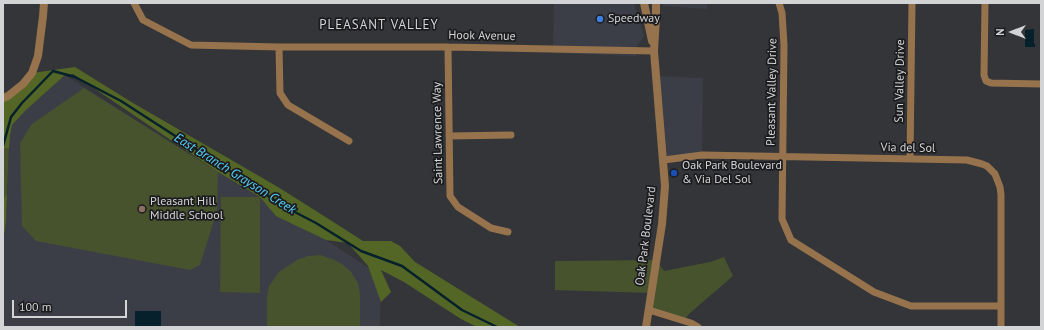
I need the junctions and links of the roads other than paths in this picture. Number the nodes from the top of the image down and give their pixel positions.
1 (44, 3) edge
2 (134, 3) edge
3 (644, 3) edge
4 (779, 3) edge
5 (912, 3) edge
6 (985, 3) edge
7 (656, 4) edge
8 (279, 47) junction
9 (448, 47) junction
10 (654, 51) junction
11 (1041, 84) edge
12 (3, 98) edge
13 (511, 135) dead end
14 (449, 136) junction
15 (349, 141) dead end
16 (782, 157) junction
17 (910, 159) junction
18 (664, 160) junction
19 (508, 232) dead end
20 (1001, 306) junction
21 (649, 310) junction
22 (646, 327) edge
23 (698, 327) edge
24 (1001, 327) edge

1 - 12 street
2 - 8 street, Hook Avenue
3 - 10 street, Oak Park Boulevard
4 - 16 street, Pleasant Valley Drive
5 - 17 street, Sun Valley Drive
6 - 11 street
7 - 10 street, Oak Park Boulevard
8 - 9 street, Hook Avenue
8 - 15 street
9 - 10 street, Hook Avenue
9 - 14 street, Saint Lawrence Way
10 - 18 street, Oak Park Boulevard
13 - 14 street
14 - 19 street, Saint Lawrence Way
16 - 17 street, Via del Sol
16 - 18 street, Via del Sol
16 - 20 street, Pleasant Valley Drive
17 - 20 street, Via del Sol
18 - 21 street, Oak Park Boulevard
20 - 24 street, Via del Sol
21 - 22 street, Oak Park Boulevard
21 - 23 street

